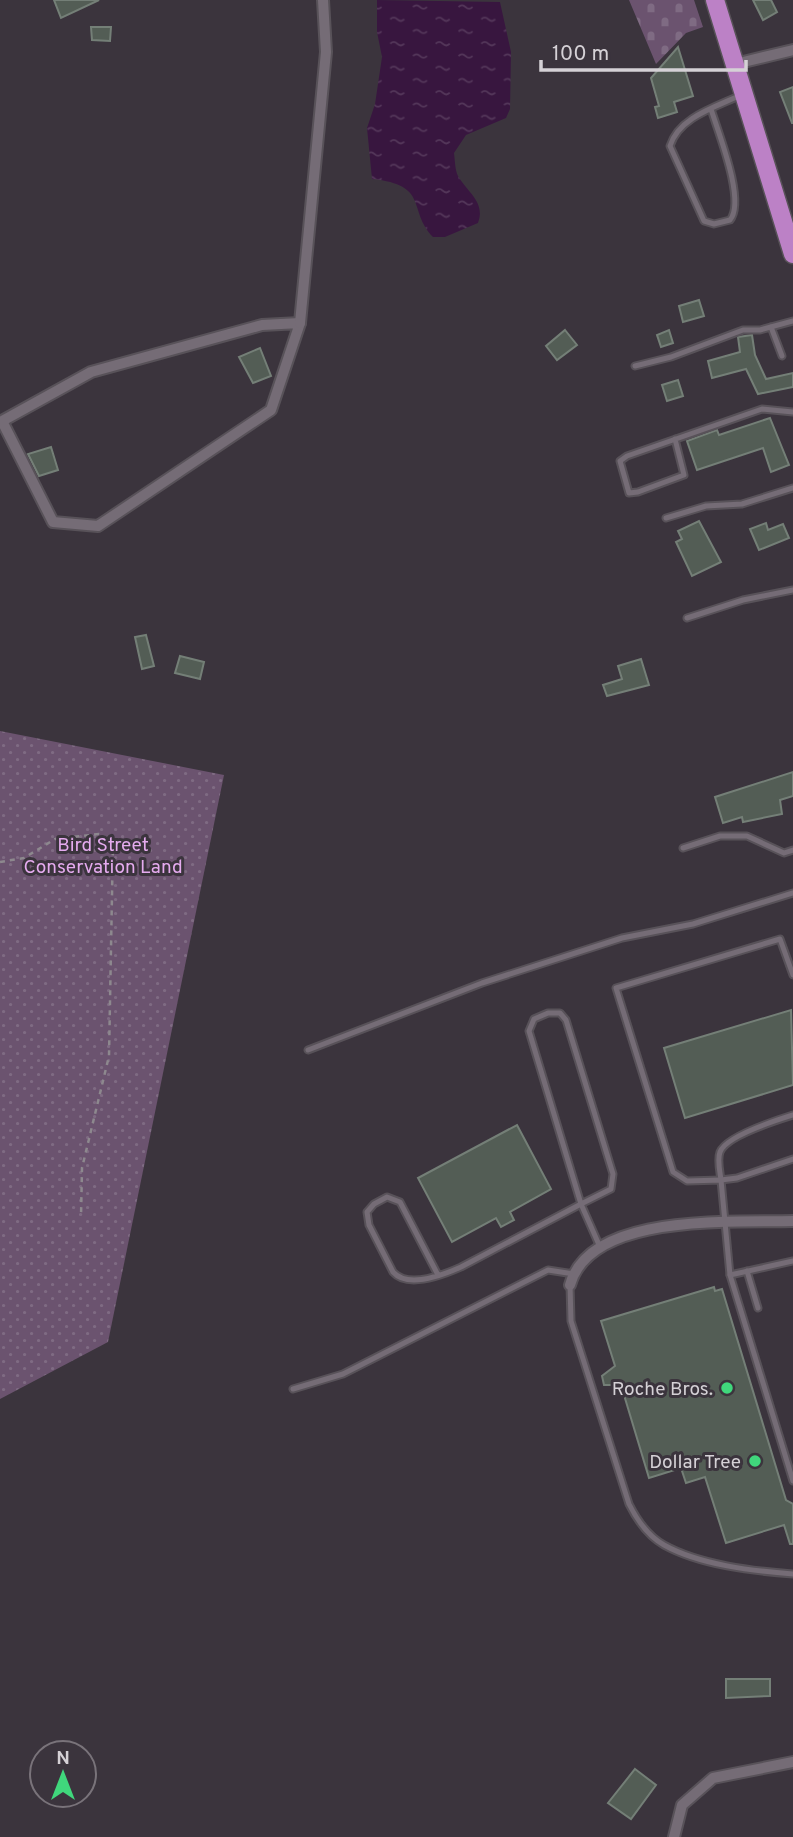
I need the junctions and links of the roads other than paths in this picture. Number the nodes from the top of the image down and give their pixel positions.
1 (323, 0) edge
2 (715, 0) edge
3 (793, 50) edge
4 (735, 64) junction
5 (744, 93) junction
6 (710, 109) junction
7 (793, 254) edge
8 (793, 321) edge
9 (300, 323) junction
10 (771, 327) junction
11 (782, 356) dead end
12 (635, 366) dead end
13 (793, 412) edge
14 (676, 439) junction
15 (793, 488) edge
16 (666, 519) dead end
17 (793, 590) edge
18 (687, 618) dead end
19 (683, 848) dead end
20 (793, 850) edge
21 (793, 893) edge
22 (793, 975) edge
23 (307, 1050) dead end
24 (793, 1115) edge
25 (793, 1160) edge
26 (720, 1180) junction
27 (581, 1204) junction
28 (793, 1221) edge
29 (724, 1223) junction
30 (600, 1247) junction
31 (793, 1261) edge
32 (747, 1271) junction
33 (574, 1274) junction
34 (438, 1275) junction
35 (730, 1275) junction
36 (570, 1285) joint
37 (758, 1308) dead end
38 (293, 1389) dead end
39 (793, 1481) edge
40 (793, 1574) edge
41 (793, 1762) edge
42 (674, 1837) edge

1 - 9 street
2 - 4 main road
3 - 4 street
4 - 5 main road
5 - 6 lane
5 - 7 main road
6 - 6 lane
8 - 10 lane
9 - 9 street
10 - 11 lane
10 - 12 lane
13 - 14 lane
14 - 14 lane
15 - 16 lane
17 - 18 lane
19 - 20 lane
21 - 23 lane
22 - 26 lane
24 - 26 lane
25 - 26 lane
26 - 29 lane
27 - 27 lane
27 - 30 lane
27 - 34 lane
28 - 29 street
29 - 30 street
29 - 35 lane
30 - 33 street
31 - 32 lane
32 - 35 lane
32 - 37 lane
33 - 36 street
33 - 38 lane
34 - 34 lane
35 - 39 lane
36 - 40 lane
41 - 42 street

